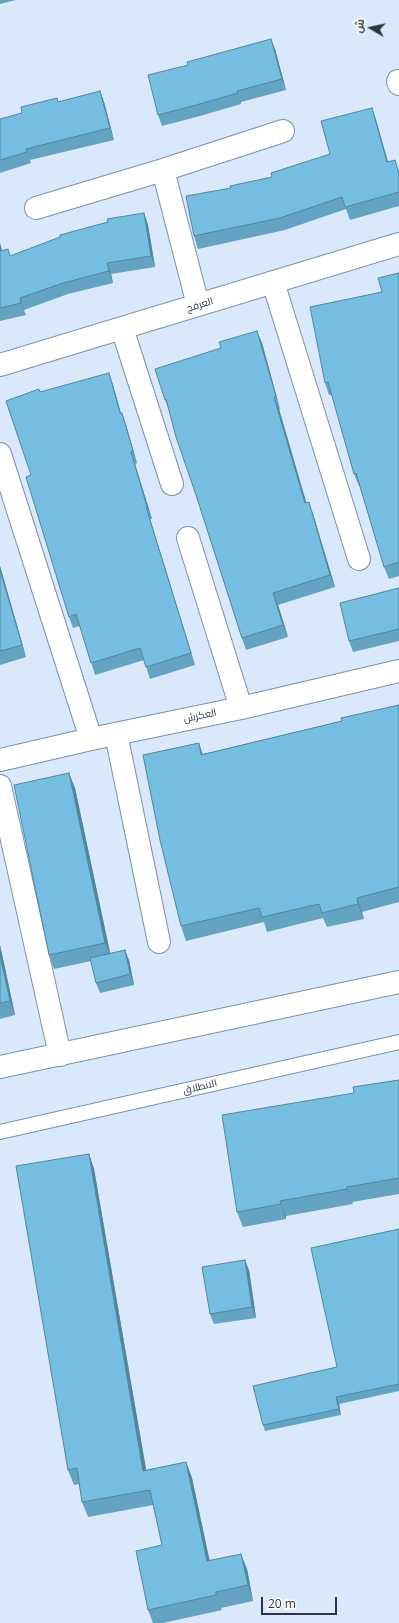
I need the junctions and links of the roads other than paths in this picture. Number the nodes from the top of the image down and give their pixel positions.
1 (283, 131) dead end
2 (163, 170) junction
3 (36, 208) dead end
4 (399, 244) edge
5 (273, 282) junction
6 (198, 305) junction
7 (122, 328) junction
8 (0, 365) edge
9 (0, 454) edge
10 (172, 484) dead end
11 (188, 538) dead end
12 (359, 559) dead end
13 (399, 671) edge
14 (241, 708) junction
15 (116, 734) junction
16 (91, 738) junction
17 (0, 760) edge
18 (0, 786) edge
19 (159, 942) dead end
20 (399, 982) edge
21 (399, 1042) edge
22 (60, 1055) junction
23 (0, 1067) edge
24 (0, 1132) edge

1 - 2 street
2 - 3 street
2 - 6 street
4 - 5 street, العرفج
5 - 6 street, العرفج
5 - 12 street
6 - 7 street, العرفج
7 - 8 street, العرفج
7 - 10 street
9 - 16 street
11 - 14 street
13 - 14 street, العكرش
14 - 15 street, العكرش
15 - 16 street, العكرش
15 - 19 street
16 - 17 street, العكرش
18 - 22 street
20 - 22 street
21 - 24 lane, الانطلاق
22 - 23 street

